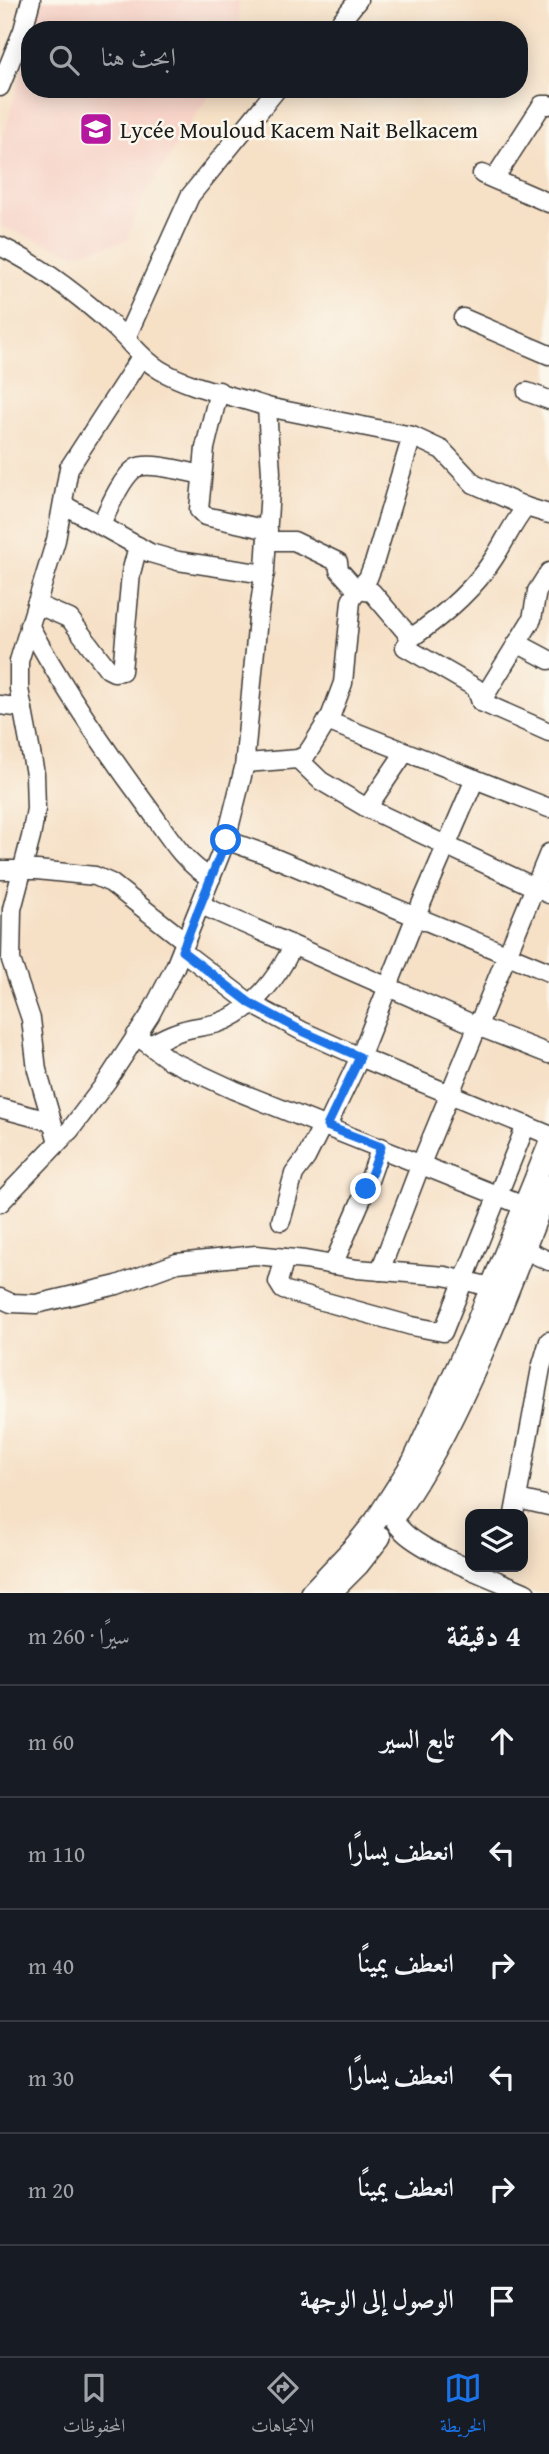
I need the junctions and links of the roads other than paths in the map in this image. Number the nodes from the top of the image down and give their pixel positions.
1 (31, 0) edge
2 (358, 0) edge
3 (25, 21) edge
4 (341, 21) edge
5 (21, 35) edge
6 (0, 87) edge
7 (270, 98) edge
8 (549, 105) edge
9 (549, 203) edge
10 (0, 246) edge
11 (463, 318) dead end
12 (126, 338) junction
13 (549, 355) edge
14 (142, 357) junction
15 (219, 391) junction
16 (527, 392) dead end
17 (549, 400) edge
18 (267, 407) junction
19 (412, 436) junction
20 (202, 475) junction
21 (64, 505) junction
22 (526, 507) junction
23 (549, 514) edge
24 (101, 525) junction
25 (267, 535) junction
26 (138, 546) junction
27 (549, 572) edge
28 (265, 574) junction
29 (357, 590) junction
30 (36, 604) junction
31 (541, 617) edge
32 (29, 625) junction
33 (411, 638) junction
34 (517, 643) junction
35 (549, 660) edge
36 (481, 702) junction
37 (0, 705) edge
38 (23, 708) junction
39 (327, 721) junction
40 (549, 732) edge
41 (405, 752) junction
42 (298, 759) junction
43 (245, 763) junction
44 (475, 779) junction
45 (367, 808) junction
46 (549, 808) edge
47 (226, 840) junction
48 (447, 847) junction
49 (549, 853) edge
50 (0, 870) edge
51 (21, 871) junction
52 (211, 878) junction
53 (542, 891) edge
54 (201, 905) junction
55 (416, 916) junction
56 (184, 946) junction
57 (293, 946) junction
58 (508, 953) junction
59 (549, 972) edge
60 (9, 983) edge
61 (388, 986) junction
62 (250, 1003) junction
63 (477, 1026) junction
64 (143, 1040) junction
65 (549, 1054) edge
66 (360, 1057) junction
67 (450, 1094) junction
68 (0, 1108) edge
69 (52, 1122) junction
70 (325, 1125) junction
71 (526, 1125) junction
72 (549, 1135) edge
73 (58, 1142) junction
74 (549, 1145) edge
75 (381, 1147) junction
76 (420, 1166) junction
77 (549, 1186) edge
78 (498, 1196) junction
79 (0, 1203) edge
80 (524, 1206) junction
81 (281, 1221) dead end
82 (516, 1246) junction
83 (285, 1258) junction
84 (549, 1261) edge
85 (333, 1265) junction
86 (380, 1271) junction
87 (463, 1280) junction
88 (491, 1287) junction
89 (0, 1298) edge
90 (443, 1332) junction
91 (471, 1337) junction
92 (549, 1341) edge
93 (516, 1506) edge
94 (549, 1506) edge
95 (390, 1511) junction
96 (500, 1580) edge
97 (311, 1593) edge
98 (330, 1593) edge
99 (526, 1593) edge

1 - 3 street
2 - 4 street
5 - 6 street
7 - 12 street
8 - 9 street
10 - 12 street
11 - 13 street
12 - 14 street
14 - 15 street
14 - 21 street
15 - 18 street
15 - 20 street
16 - 17 street
18 - 19 street
18 - 25 street
19 - 22 street
19 - 29 street
20 - 24 street
20 - 25 street
21 - 24 street
21 - 30 street
22 - 23 street
22 - 33 street
24 - 26 street
25 - 28 street
25 - 29 street
26 - 28 street
26 - 30 street
27 - 31 street
28 - 43 street
29 - 33 street
29 - 39 street
30 - 32 street
31 - 34 street
32 - 38 street
32 - 52 street
33 - 36 street
34 - 35 street
34 - 36 street
36 - 40 street
37 - 38 street
38 - 51 street
39 - 41 street
39 - 42 street
41 - 44 street
41 - 45 street
42 - 43 street
42 - 45 street
43 - 47 street
44 - 46 street
44 - 48 street
45 - 48 street
47 - 52 street
47 - 55 street
48 - 53 street
48 - 55 street
49 - 53 street
50 - 51 street
51 - 56 street
51 - 60 street
52 - 54 street
53 - 58 street
54 - 56 street
54 - 57 street
55 - 58 street
55 - 61 street
56 - 62 street
56 - 64 street
57 - 61 street
57 - 62 street
58 - 59 street
58 - 63 street
60 - 69 street
61 - 63 street
61 - 66 street
62 - 64 street
62 - 66 street
63 - 65 street
63 - 67 street
64 - 70 street
64 - 73 street
66 - 67 street
66 - 70 street
67 - 71 street
67 - 76 street
68 - 69 street
69 - 73 street
70 - 75 street
70 - 81 street
71 - 72 street
71 - 78 street
73 - 79 street
74 - 80 main road
75 - 76 street
75 - 85 street
76 - 78 street
76 - 86 street
77 - 82 main road
78 - 80 street
78 - 87 street
80 - 82 main road
82 - 84 street
82 - 88 main road
82 - 95 main road
83 - 85 street
83 - 89 street
83 - 90 street
85 - 86 street
86 - 87 street
87 - 88 street
87 - 90 street
88 - 91 main road
90 - 91 street
91 - 95 main road
92 - 93 street
93 - 94 street
95 - 96 street
95 - 97 main road
95 - 98 main road
96 - 99 street

